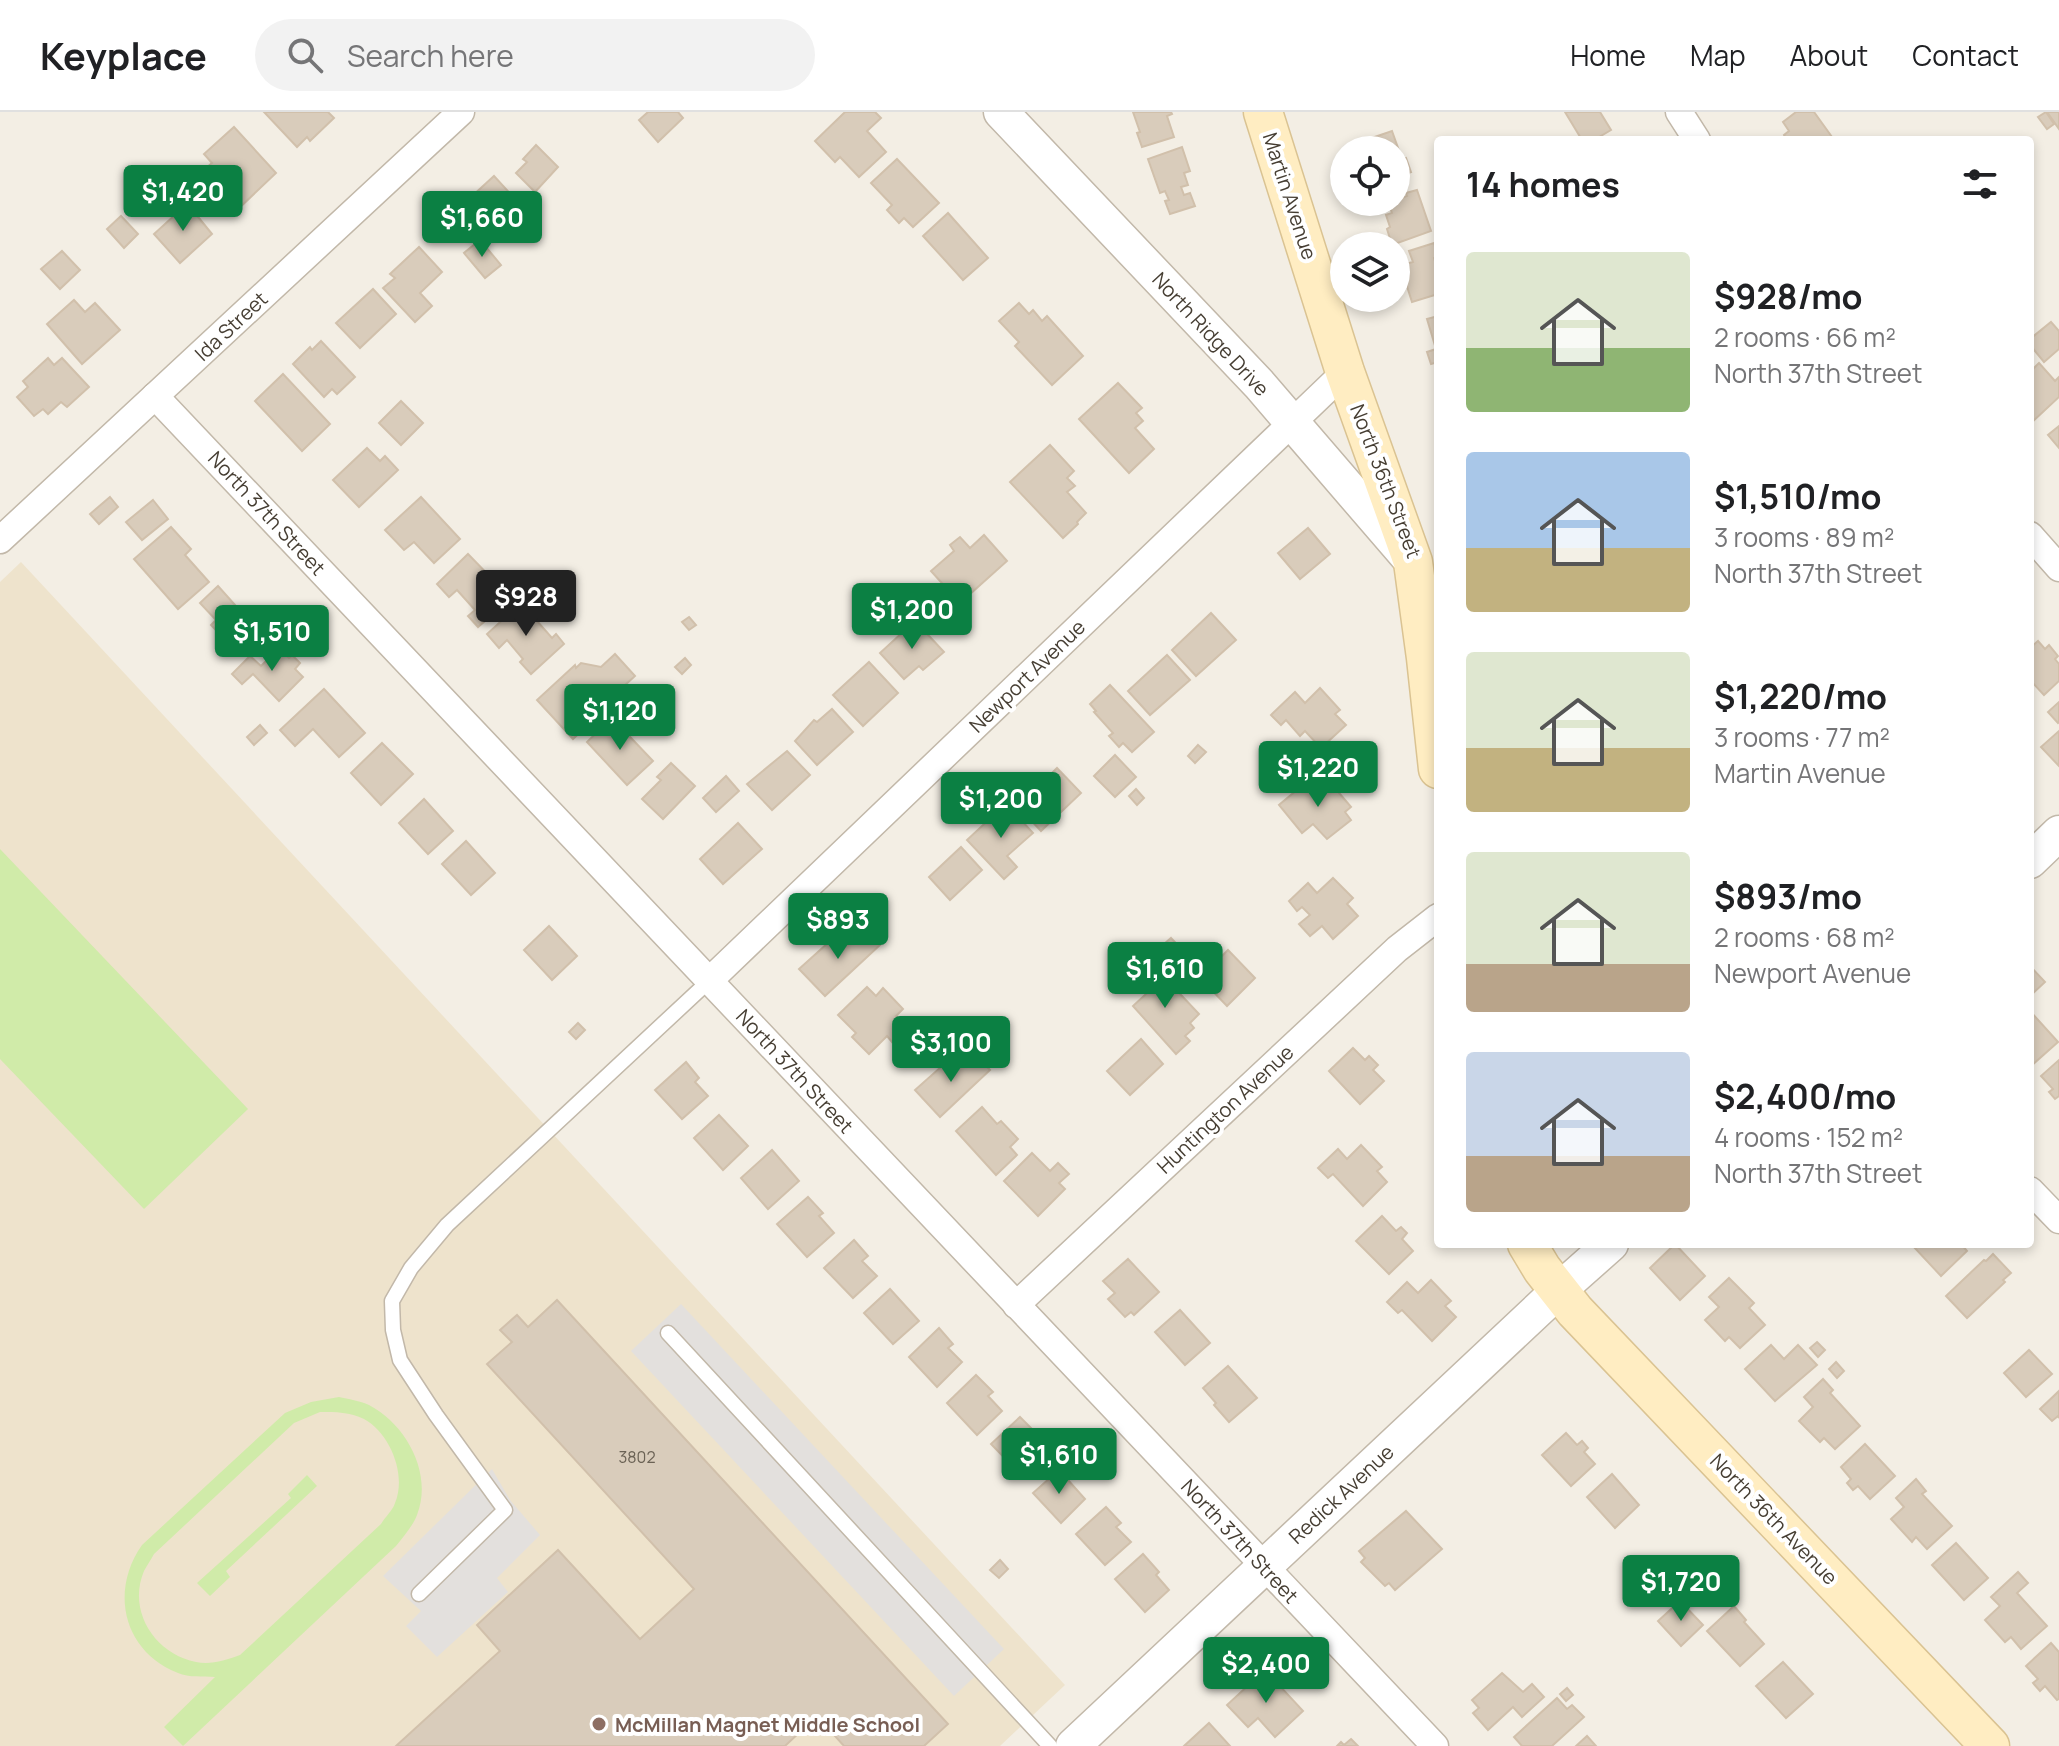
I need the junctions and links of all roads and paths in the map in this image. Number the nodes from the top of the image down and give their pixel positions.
1 (461, 112) edge
2 (1001, 112) edge
3 (1263, 112) edge
4 (1679, 112) edge
5 (1694, 136) edge
6 (1345, 372) junction
7 (155, 396) junction
8 (1293, 422) junction
9 (0, 540) edge
10 (2034, 540) edge
11 (2059, 568) edge
12 (1426, 573) edge
13 (1434, 732) edge
14 (2059, 833) edge
15 (2034, 857) edge
16 (1434, 920) edge
17 (709, 981) junction
18 (2034, 1194) edge
19 (2059, 1220) edge
20 (1530, 1248) edge
21 (1606, 1248) edge
22 (1558, 1291) junction
23 (1016, 1305) junction
24 (668, 1333) dead end
25 (1264, 1567) junction
26 (419, 1594) dead end
27 (1050, 1746) edge
28 (1073, 1746) edge
29 (1435, 1746) edge
30 (1990, 1746) edge

1 - 7 street, Ida Street
2 - 8 street, North Ridge Drive
3 - 6 main road, Martin Avenue
4 - 5 street
6 - 8 street, Newport Avenue
6 - 12 main road, North 36th Street
7 - 9 street, Ida Street
7 - 17 street, North 37th Street
8 - 12 street, North Ridge Drive
8 - 17 street, Newport Avenue
10 - 11 street
12 - 13 main road
14 - 15 street
16 - 23 street, Huntington Avenue
17 - 23 street, North 37th Street
17 - 26 lane
18 - 19 street
20 - 22 main road
21 - 22 street, Redick Avenue
22 - 25 street, Redick Avenue
22 - 30 main road, North 36th Avenue
23 - 25 street, North 37th Street
24 - 27 lane
25 - 28 street, Redick Avenue
25 - 29 street, North 37th Street

